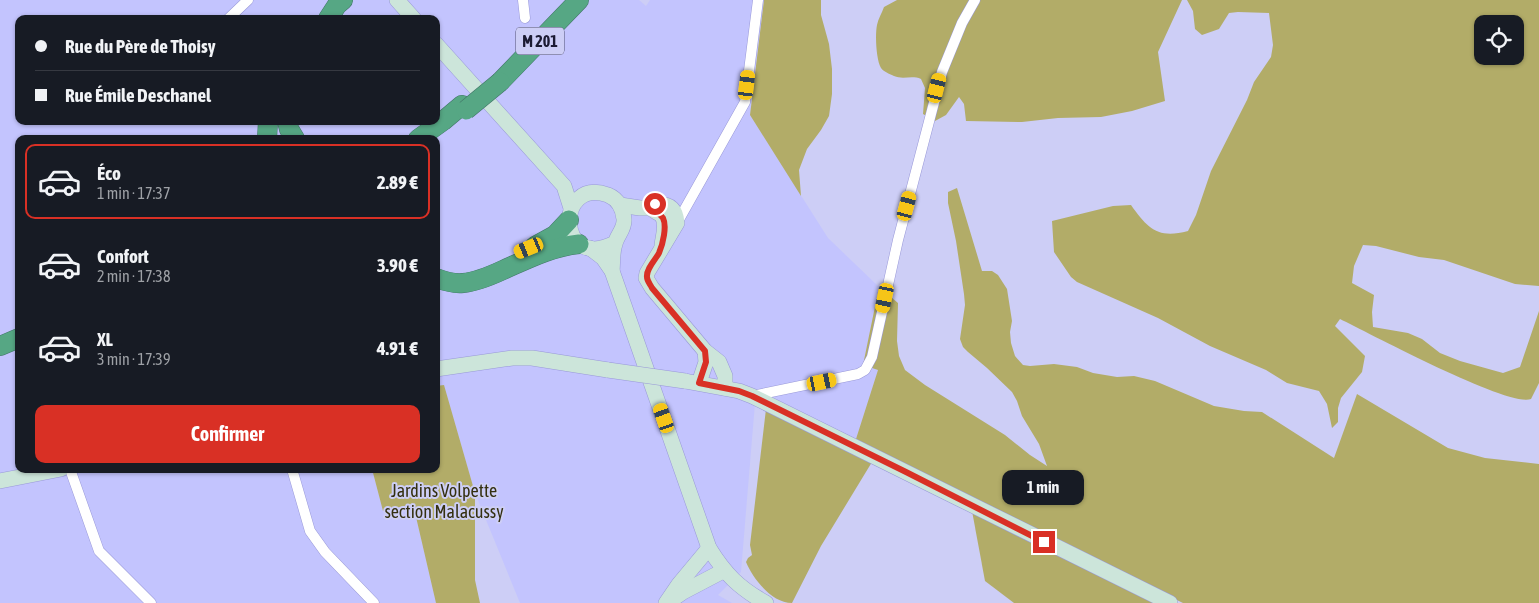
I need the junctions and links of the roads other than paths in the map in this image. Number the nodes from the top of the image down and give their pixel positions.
1 (248, 0) edge
2 (328, 0) edge
3 (343, 0) edge
4 (397, 0) edge
5 (523, 0) edge
6 (565, 0) edge
7 (579, 0) edge
8 (758, 0) edge
9 (975, 0) edge
10 (232, 15) edge
11 (318, 15) edge
12 (331, 15) edge
13 (410, 15) edge
14 (525, 18) dead end
15 (440, 48) edge
16 (497, 80) junction
17 (464, 107) junction
18 (443, 121) junction
19 (440, 123) edge
20 (440, 123) edge
21 (436, 125) edge
22 (437, 125) edge
23 (418, 135) edge
24 (424, 135) edge
25 (431, 135) edge
26 (440, 135) edge
27 (564, 186) junction
28 (586, 194) junction
29 (620, 204) junction
30 (645, 208) junction
31 (570, 214) junction
32 (624, 220) junction
33 (677, 223) junction
34 (615, 243) junction
35 (585, 246) junction
36 (660, 251) junction
37 (440, 267) edge
38 (612, 271) junction
39 (440, 280) edge
40 (15, 340) edge
41 (0, 346) edge
42 (15, 350) edge
43 (705, 351) junction
44 (0, 356) edge
45 (556, 361) junction
46 (440, 368) edge
47 (440, 378) edge
48 (692, 382) junction
49 (725, 388) junction
50 (752, 396) junction
51 (41, 473) edge
52 (71, 473) edge
53 (293, 473) edge
54 (0, 481) edge
55 (709, 548) junction
56 (723, 571) junction
57 (151, 603) edge
58 (374, 603) edge
59 (667, 603) edge
60 (766, 603) edge
61 (1170, 603) edge

1 - 10 street
2 - 11 highway
3 - 12 highway
4 - 13 main road
5 - 14 street
6 - 16 highway, M 201
7 - 16 highway, M 201
8 - 33 street
9 - 50 street
15 - 27 main road
16 - 17 highway, M 201
17 - 18 highway, M 201
17 - 25 highway, M 201
17 - 26 highway
18 - 19 highway
18 - 20 highway, M 201
21 - 23 highway
22 - 24 highway, M 201
27 - 28 main road
27 - 31 main road
28 - 29 main road
28 - 31 main road
29 - 30 main road
29 - 32 main road
30 - 32 main road
30 - 33 main road
30 - 36 main road
31 - 35 main road
31 - 37 highway
32 - 34 main road
33 - 36 main road
34 - 35 main road
34 - 38 main road
35 - 38 main road
35 - 39 highway
36 - 43 main road
38 - 55 main road
40 - 41 highway
42 - 44 highway
43 - 48 main road
43 - 49 main road
45 - 46 main road
45 - 47 main road
45 - 48 main road, bridge
48 - 49 main road
49 - 50 main road
50 - 61 main road
51 - 54 main road
52 - 57 street
53 - 58 street
55 - 56 main road
55 - 59 main road
56 - 59 main road
56 - 60 main road

